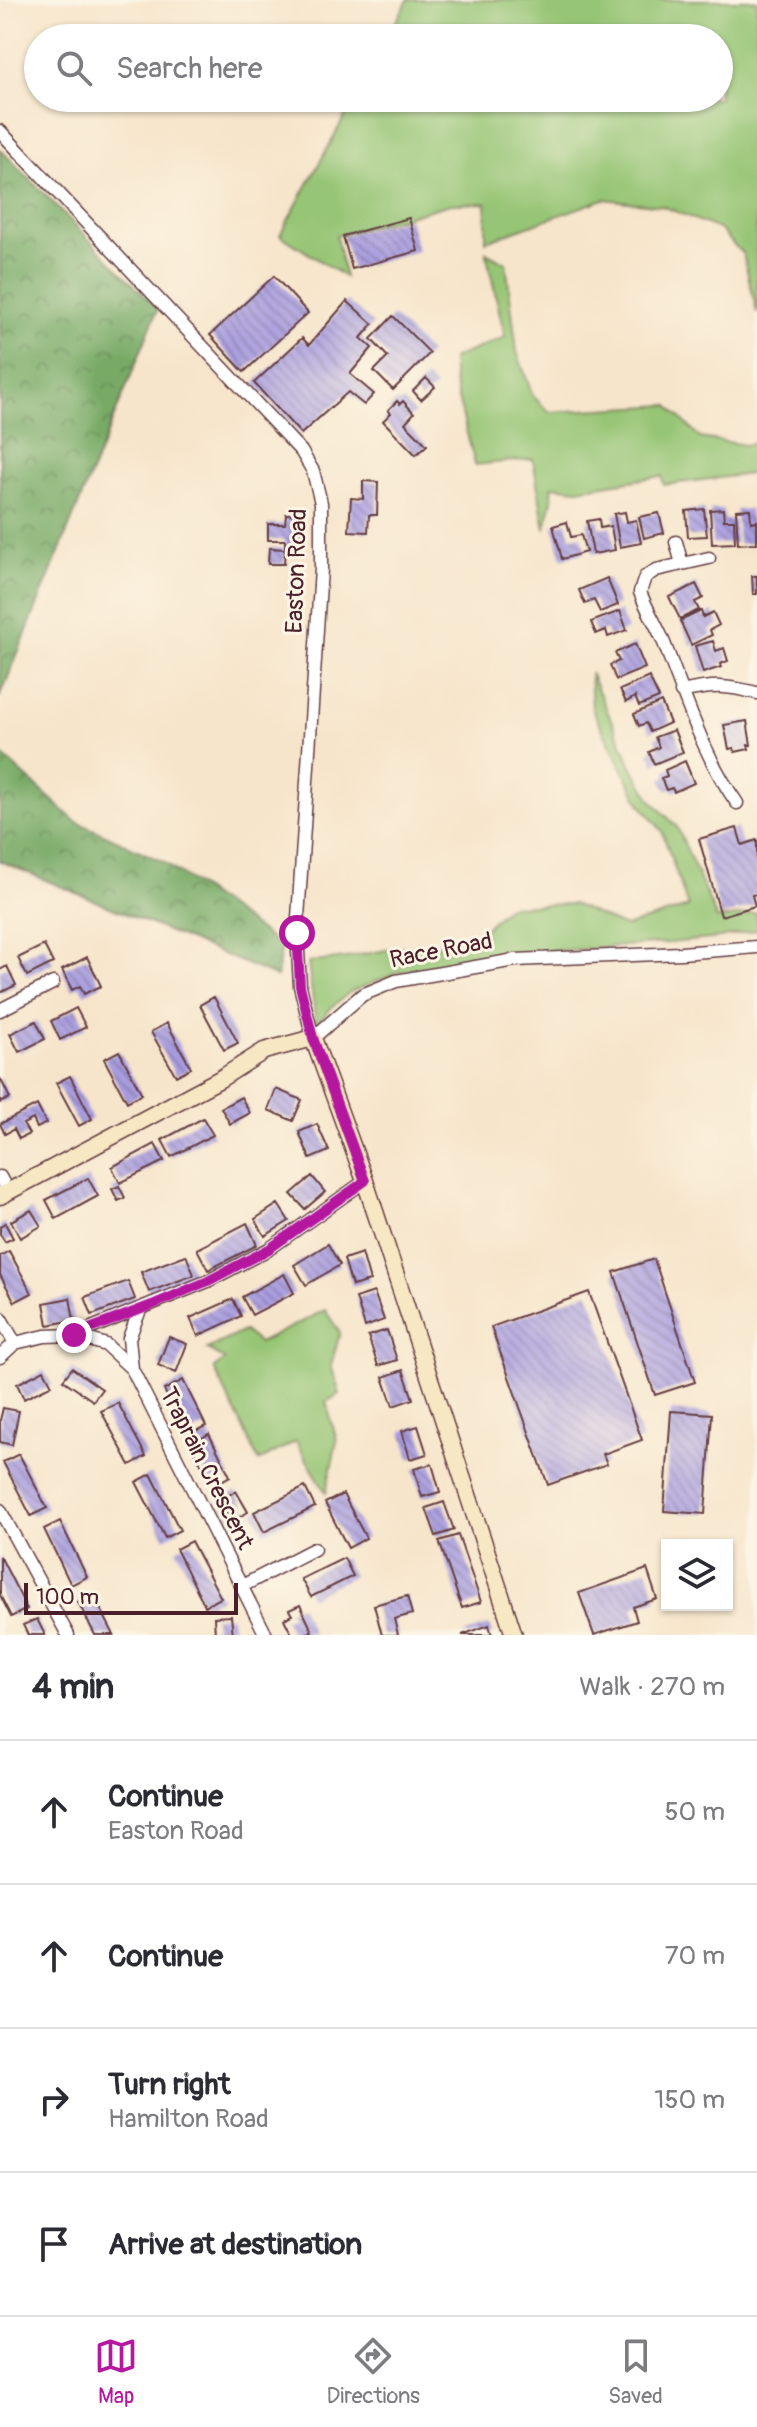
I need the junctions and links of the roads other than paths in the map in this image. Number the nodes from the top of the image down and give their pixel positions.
1 (0, 131) edge
2 (676, 542) dead end
3 (709, 558) dead end
4 (682, 564) junction
5 (681, 692) junction
6 (757, 693) edge
7 (737, 803) dead end
8 (757, 947) edge
9 (53, 983) dead end
10 (0, 1010) edge
11 (313, 1038) junction
12 (365, 1181) junction
13 (3, 1188) edge
14 (140, 1310) junction
15 (0, 1317) edge
16 (74, 1335) junction
17 (15, 1343) junction
18 (0, 1357) edge
19 (132, 1369) junction
20 (0, 1510) edge
21 (314, 1549) dead end
22 (242, 1586) junction
23 (262, 1631) edge
24 (68, 1635) edge
25 (514, 1635) edge

1 - 11 street, Easton Road
2 - 4 street
3 - 4 street
4 - 5 street
5 - 6 street
5 - 7 street
8 - 11 street, Race Road
9 - 10 street
11 - 12 street
11 - 13 street, Race Road
12 - 14 street
12 - 25 street
14 - 16 street
14 - 19 street, Traprain Crescent
15 - 17 street
16 - 17 street
16 - 19 street, Traprain Crescent
17 - 18 street
19 - 22 street, Traprain Crescent
20 - 24 street
21 - 22 street, Traprain Crescent
22 - 23 street, Traprain Crescent

